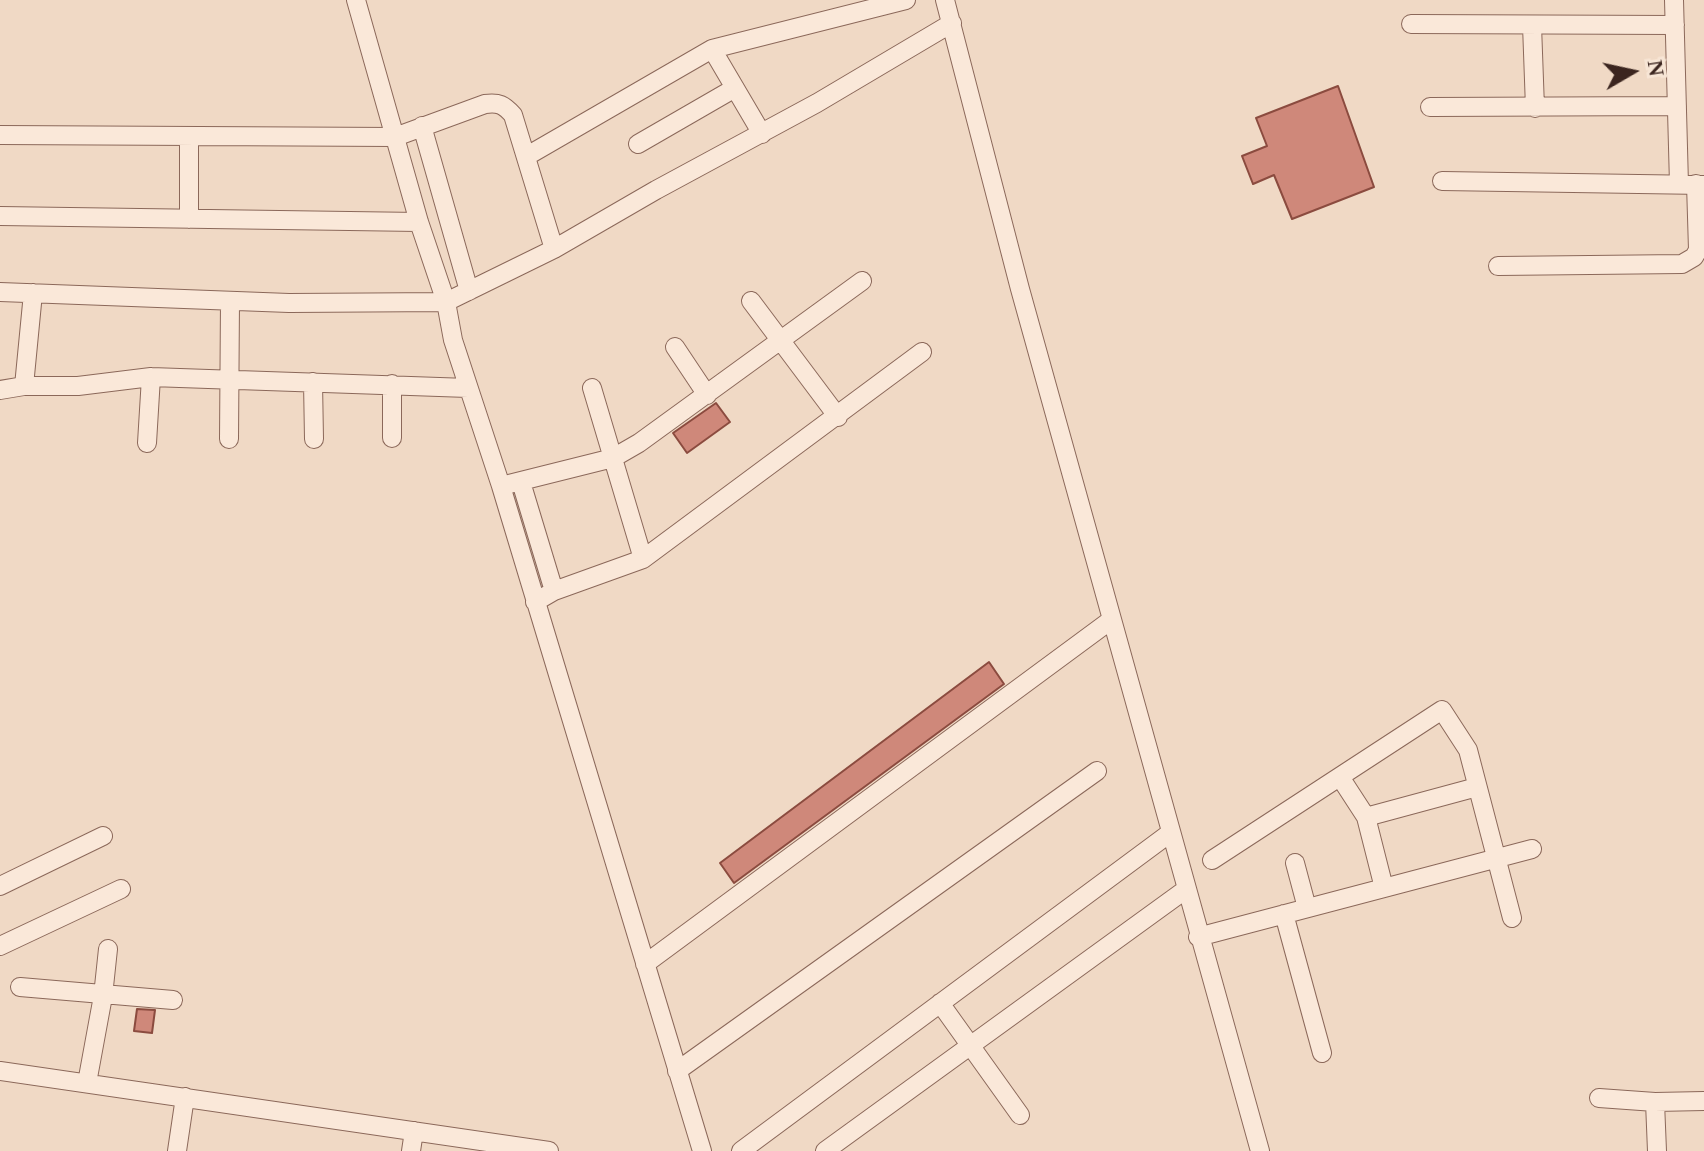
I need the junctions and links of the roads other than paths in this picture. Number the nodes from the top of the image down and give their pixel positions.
1 (356, 0) edge
2 (906, 0) edge
3 (945, 0) edge
4 (1674, 0) edge
5 (952, 23) junction
6 (1411, 24) dead end
7 (1532, 25) junction
8 (1675, 25) junction
9 (712, 49) junction
10 (735, 88) junction
11 (1677, 106) junction
12 (1430, 107) dead end
13 (1535, 108) junction
14 (422, 126) junction
15 (762, 134) junction
16 (0, 135) edge
17 (189, 137) junction
18 (395, 137) junction
19 (638, 144) dead end
20 (527, 156) junction
21 (1442, 181) dead end
22 (1693, 184) edge
23 (0, 216) edge
24 (189, 219) junction
25 (419, 222) junction
26 (554, 249) junction
27 (1498, 266) dead end
28 (862, 281) dead end
29 (469, 291) junction
30 (0, 292) edge
31 (33, 293) junction
32 (230, 301) junction
33 (751, 301) dead end
34 (446, 302) junction
35 (781, 342) junction
36 (675, 347) dead end
37 (922, 352) dead end
38 (151, 377) junction
39 (231, 379) junction
40 (313, 382) junction
41 (392, 384) junction
42 (24, 386) junction
43 (468, 388) junction
44 (592, 388) dead end
45 (0, 390) edge
46 (707, 395) junction
47 (838, 417) junction
48 (392, 438) dead end
49 (229, 439) dead end
50 (314, 439) dead end
51 (147, 443) dead end
52 (613, 458) junction
53 (521, 482) junction
54 (501, 486) junction
55 (643, 559) junction
56 (554, 591) junction
57 (535, 602) junction
58 (1111, 620) junction
59 (1097, 771) dead end
60 (1340, 777) junction
61 (1477, 787) junction
62 (1366, 817) junction
63 (1170, 833) junction
64 (103, 836) dead end
65 (1532, 849) dead end
66 (1496, 858) junction
67 (1212, 860) dead end
68 (1295, 863) dead end
69 (0, 886) edge
70 (1384, 888) junction
71 (121, 889) dead end
72 (1185, 890) junction
73 (1307, 908) junction
74 (1284, 914) junction
75 (1512, 918) dead end
76 (1198, 937) junction
77 (0, 946) edge
78 (108, 949) dead end
79 (645, 964) junction
80 (20, 987) dead end
81 (103, 996) junction
82 (173, 1000) dead end
83 (940, 1003) junction
84 (971, 1046) junction
85 (1322, 1053) dead end
86 (0, 1071) edge
87 (677, 1071) junction
88 (87, 1083) junction
89 (185, 1097) junction
90 (1599, 1098) dead end
91 (1704, 1101) edge
92 (1655, 1102) junction
93 (1020, 1115) dead end
94 (414, 1131) junction
95 (177, 1151) edge
96 (411, 1151) edge
97 (549, 1151) edge
98 (702, 1151) edge
99 (741, 1151) edge
100 (825, 1151) edge
101 (1260, 1151) edge
102 (1657, 1151) edge

1 - 18 street
2 - 9 street
3 - 5 street
4 - 8 street
5 - 15 street
5 - 58 street
6 - 7 street
7 - 8 street
7 - 13 street
8 - 11 street
9 - 10 street
9 - 20 street
10 - 15 street
10 - 19 street
11 - 13 street
11 - 22 street
12 - 13 street
14 - 18 street
14 - 20 street
14 - 29 street
15 - 26 street
16 - 17 street
17 - 18 street
17 - 24 street
18 - 25 street
20 - 26 street
21 - 22 street
22 - 27 street
23 - 24 street
24 - 25 street
25 - 34 street
26 - 29 street
28 - 35 street
29 - 34 street
30 - 31 street
31 - 32 street
31 - 42 street
32 - 34 street
32 - 39 street
33 - 35 street
34 - 43 street
35 - 46 street
35 - 47 street
36 - 46 street
37 - 47 street
38 - 39 street
38 - 42 street
38 - 51 street
39 - 40 street
39 - 49 street
40 - 41 street
40 - 50 street
41 - 43 street
41 - 48 street
42 - 45 street
43 - 54 street
44 - 52 street
46 - 52 street
47 - 55 street
52 - 53 street
52 - 55 street
53 - 54 street
53 - 56 street
54 - 57 street
55 - 56 street
56 - 57 street
57 - 79 street
58 - 63 street
58 - 79 street
59 - 87 street
60 - 61 street
60 - 62 street
60 - 67 street
61 - 62 street
61 - 66 street
62 - 70 street
63 - 72 street
63 - 83 street
64 - 69 street
65 - 66 street
66 - 70 street
66 - 75 street
68 - 73 street
70 - 73 street
71 - 77 street
72 - 76 street
72 - 84 street
73 - 74 street
74 - 76 street
74 - 85 street
76 - 101 street
78 - 81 street
79 - 87 street
80 - 81 street
81 - 82 street
81 - 88 street
83 - 84 street
83 - 99 street
84 - 93 street
84 - 100 street
86 - 88 street
87 - 98 street
88 - 89 street
89 - 94 street
89 - 95 street
90 - 92 street
91 - 92 street
92 - 102 street
94 - 96 street
94 - 97 street

